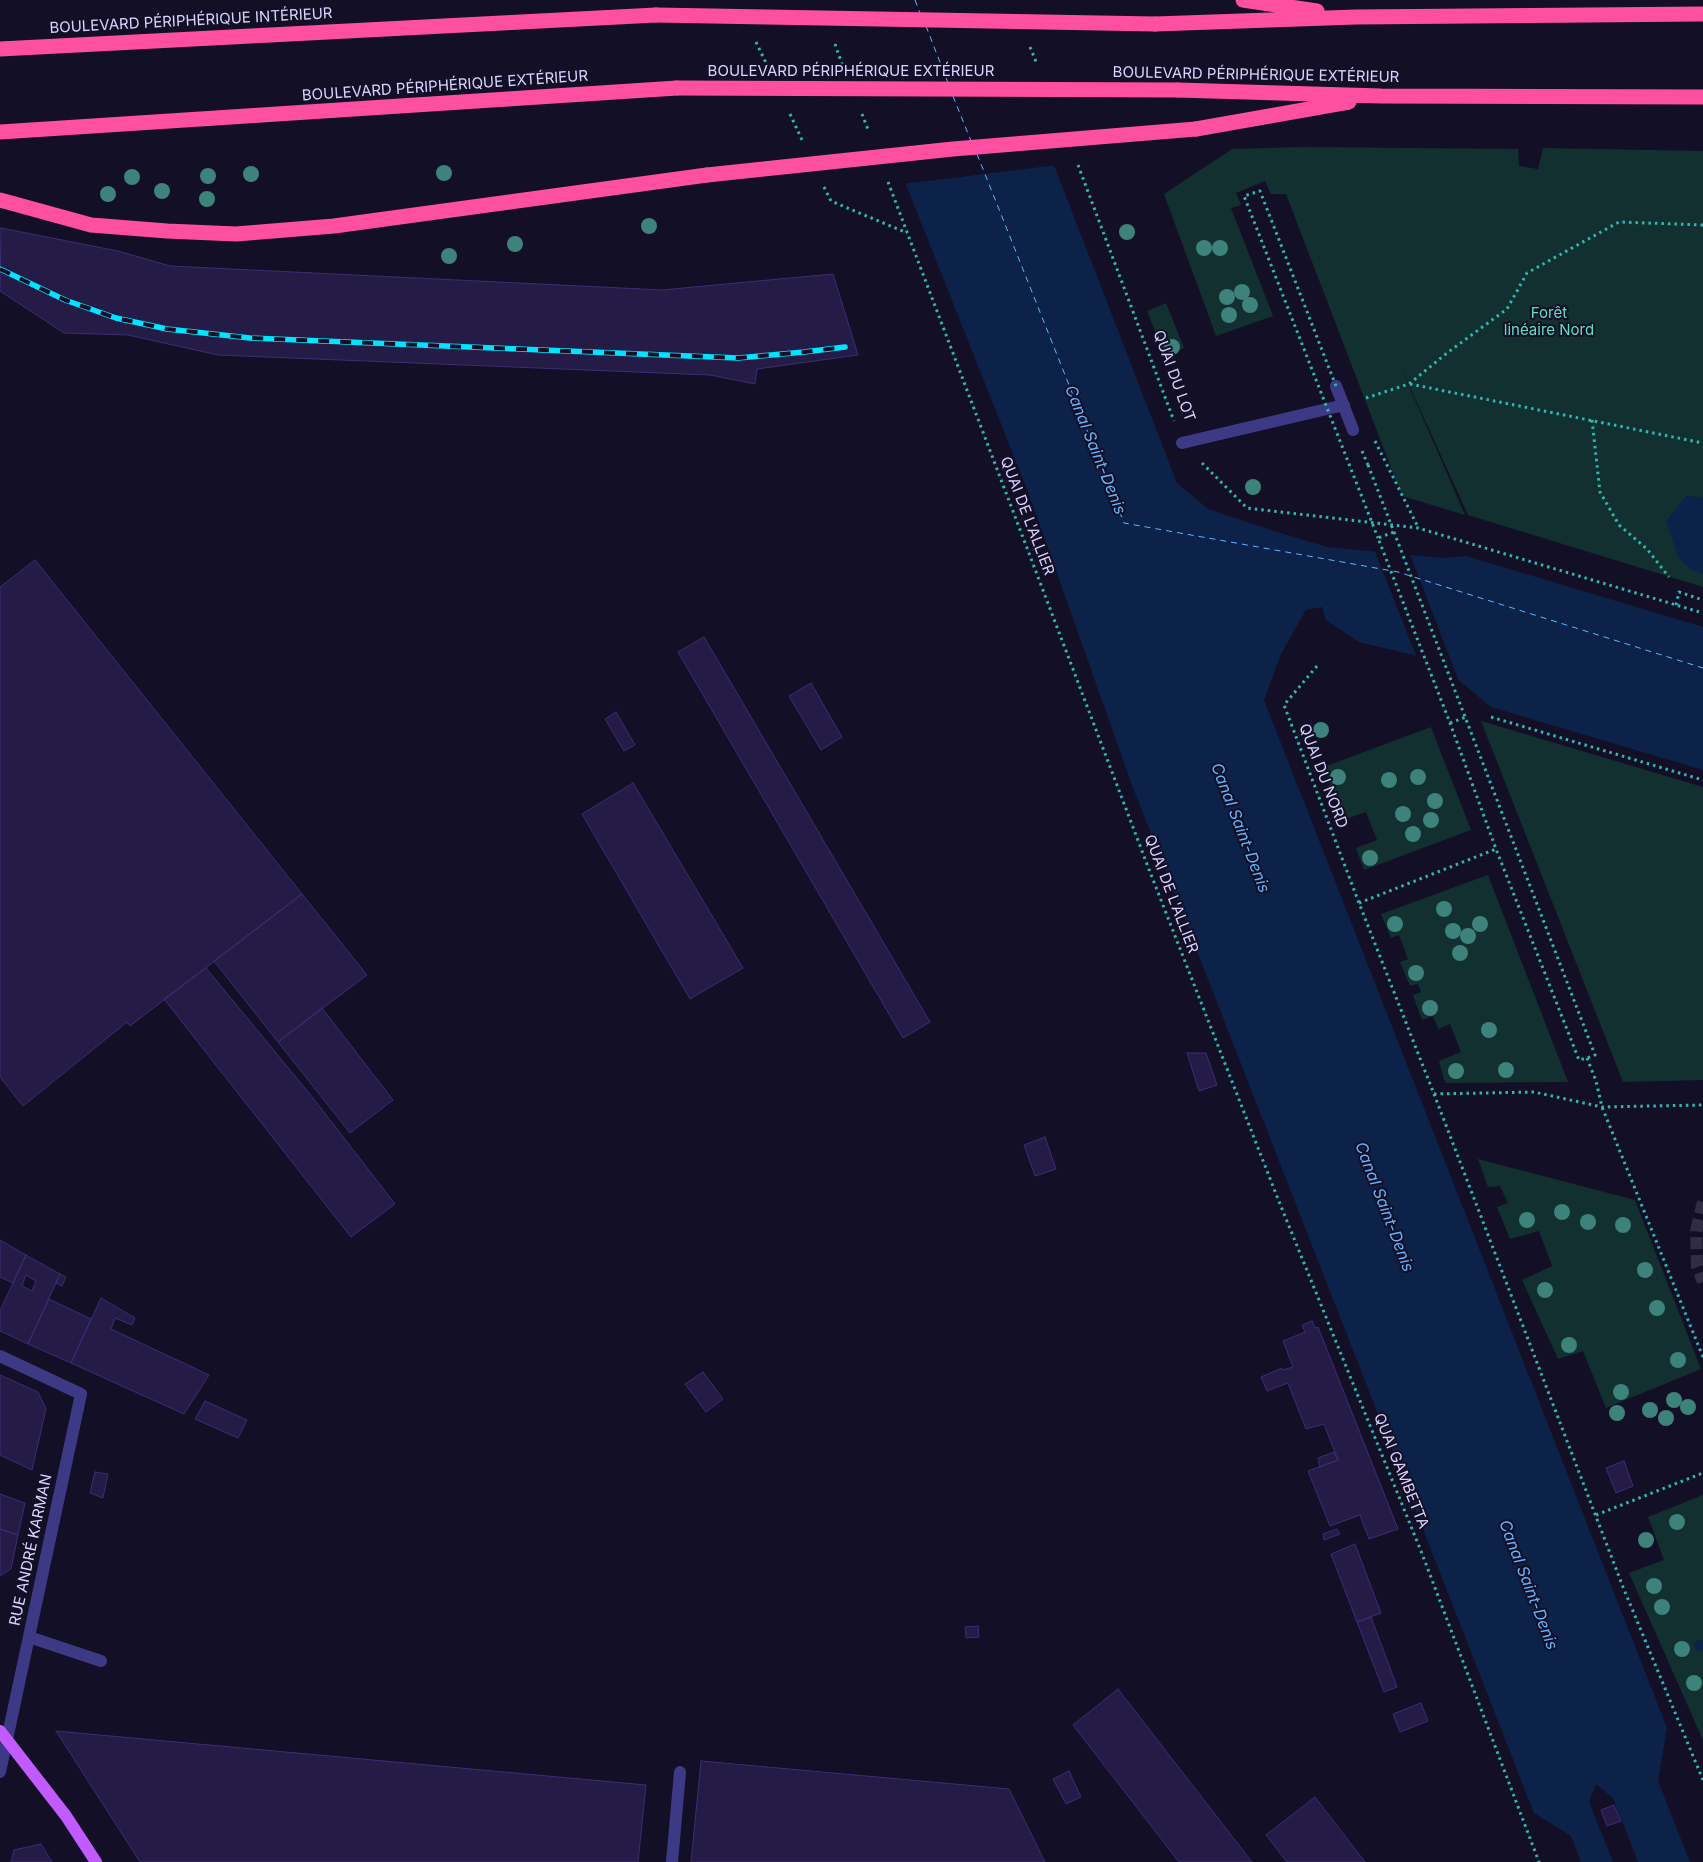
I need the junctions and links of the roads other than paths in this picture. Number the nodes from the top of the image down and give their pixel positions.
1 (1243, 0) edge
2 (1703, 14) edge
3 (1356, 17) junction
4 (0, 49) edge
5 (1381, 96) junction
6 (1703, 97) edge
7 (0, 132) edge
8 (0, 200) edge
9 (1336, 386) road end
10 (1344, 405) junction
11 (1353, 430) road end
12 (1182, 443) road end
13 (0, 1356) edge
14 (29, 1637) junction
15 (101, 1661) dead end
16 (3, 1736) edge
17 (0, 1772) edge
18 (680, 1772) dead end
19 (96, 1862) edge
20 (672, 1862) edge

1 - 3 highway
2 - 3 highway, BOULEVARD PÉRIPHÉRIQUE INTÉRIEUR
3 - 4 highway, BOULEVARD PÉRIPHÉRIQUE INTÉRIEUR, bridge
5 - 6 highway, BOULEVARD PÉRIPHÉRIQUE EXTÉRIEUR
5 - 7 highway, BOULEVARD PÉRIPHÉRIQUE EXTÉRIEUR, bridge
5 - 8 highway, bridge
9 - 10 street
10 - 11 street
10 - 12 street, QUAI DU LOT
13 - 14 street, RUE ANDRÉ KARMAN
14 - 15 street
14 - 16 street, RUE ANDRÉ KARMAN
16 - 17 street, RUE ANDRÉ KARMAN
16 - 19 main road
18 - 20 street

